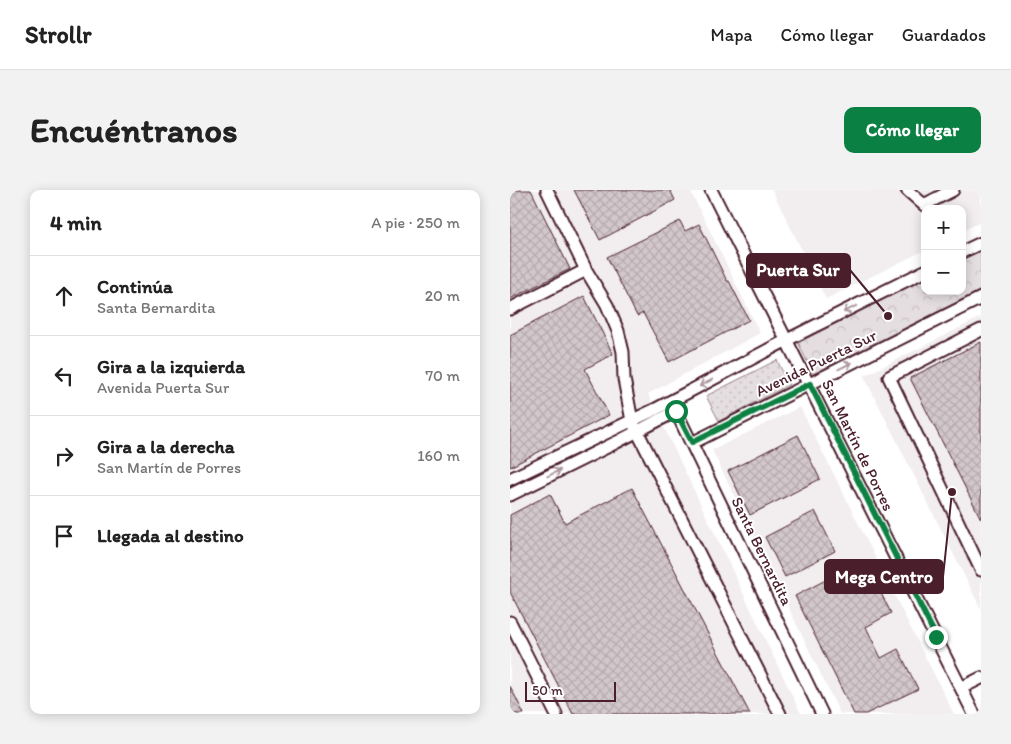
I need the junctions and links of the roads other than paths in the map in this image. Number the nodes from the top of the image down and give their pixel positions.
1 (547, 190) edge
2 (712, 190) edge
3 (907, 190) edge
4 (953, 190) edge
5 (981, 242) edge
6 (966, 250) edge
7 (586, 270) junction
8 (921, 273) edge
9 (981, 298) edge
10 (510, 309) edge
11 (981, 330) edge
12 (787, 340) junction
13 (810, 384) junction
14 (673, 406) junction
15 (632, 421) junction
16 (637, 432) junction
17 (692, 442) junction
18 (510, 479) edge
19 (510, 495) edge
20 (981, 570) edge
21 (510, 622) edge
22 (981, 678) edge
23 (961, 688) junction
24 (556, 714) edge
25 (780, 714) edge
26 (822, 714) edge
27 (974, 714) edge

1 - 7 street
2 - 12 street, San Martín de Porres
3 - 4 street
5 - 6 street
7 - 10 street
7 - 15 street
8 -> 12 street, Avenida Puerta Sur
13 -> 9 street, Avenida Puerta Sur
11 - 20 street
12 - 13 street, San Martín de Porres
12 -> 14 street, Avenida Puerta Sur
13 - 17 street, Avenida Puerta Sur
13 - 23 street, San Martín de Porres
14 - 15 street
14 - 16 street
14 - 17 street, Santa Bernardita
15 - 16 street
15 - 18 street
19 -> 16 street
16 - 25 street
17 - 26 street, Santa Bernardita
21 - 24 street
22 - 23 street
23 - 27 street, San Martín de Porres

